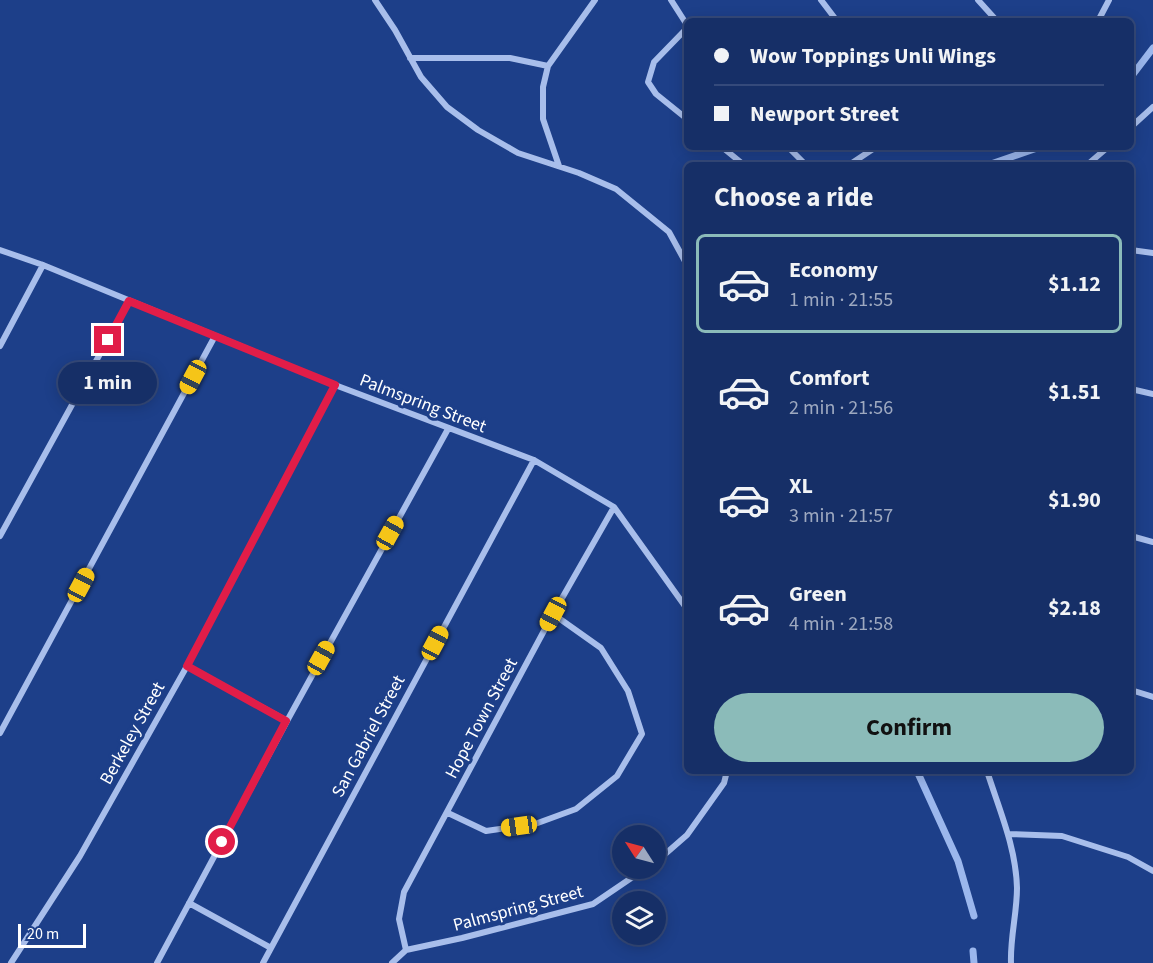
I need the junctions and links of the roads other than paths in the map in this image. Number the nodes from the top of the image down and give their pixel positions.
1 (375, 0) edge
2 (595, 0) edge
3 (671, 0) edge
4 (820, 0) edge
5 (978, 0) edge
6 (1109, 0) edge
7 (835, 18) edge
8 (994, 18) edge
9 (1100, 18) edge
10 (684, 22) edge
11 (684, 30) edge
12 (410, 58) junction
13 (548, 66) junction
14 (1152, 109) edge
15 (684, 117) edge
16 (1134, 124) edge
17 (726, 150) edge
18 (791, 150) edge
19 (872, 150) edge
20 (1104, 150) edge
21 (740, 162) edge
22 (803, 162) edge
23 (854, 162) edge
24 (1090, 162) edge
25 (559, 166) junction
26 (0, 250) edge
27 (1134, 250) edge
28 (1153, 253) edge
29 (684, 260) edge
30 (43, 265) junction
31 (129, 301) junction
32 (215, 336) junction
33 (0, 346) edge
34 (335, 385) junction
35 (1134, 390) edge
36 (1153, 394) edge
37 (448, 429) junction
38 (534, 460) junction
39 (614, 507) junction
40 (0, 536) edge
41 (1134, 537) edge
42 (1153, 542) edge
43 (684, 605) edge
44 (553, 614) junction
45 (187, 666) junction
46 (1134, 691) edge
47 (1153, 697) edge
48 (286, 721) junction
49 (0, 733) edge
50 (727, 774) edge
51 (988, 774) edge
52 (448, 813) junction
53 (1009, 834) junction
54 (666, 853) edge
55 (1153, 871) edge
56 (630, 879) edge
57 (189, 903) junction
58 (271, 948) junction
59 (406, 950) junction
60 (11, 963) edge
61 (157, 963) edge
62 (263, 963) edge
63 (392, 963) edge
64 (1011, 963) edge

1 - 12 street
2 - 13 street
3 - 10 street
4 - 7 street
5 - 8 street
6 - 9 street
11 - 15 street
12 - 13 street
12 - 25 street
13 - 25 street
14 - 16 street
17 - 21 street
18 - 22 street
19 - 23 street
20 - 24 street
25 - 29 street
26 - 30 street, Palmspring Street
27 - 28 street
30 - 31 street, Palmspring Street
30 - 33 street
31 - 32 street, Palmspring Street
31 - 40 street
32 - 34 street, Palmspring Street
32 - 49 street
34 - 37 street, Palmspring Street
34 - 45 street, Berkeley Street
35 - 36 street
37 - 38 street, Palmspring Street
37 - 48 street
38 - 39 street, Palmspring Street
38 - 58 street, San Gabriel Street
39 - 43 street, Palmspring Street
39 - 44 street, Hope Town Street
41 - 42 street
44 - 52 street, Hope Town Street
44 - 52 street
45 - 48 street
45 - 60 street, Berkeley Street
46 - 47 street
48 - 57 street
50 - 54 street
51 - 53 street
52 - 59 street, Hope Town Street
53 - 55 street
53 - 64 street
56 - 59 street, Palmspring Street
57 - 58 street
57 - 61 street
58 - 62 street, San Gabriel Street
59 - 63 street

